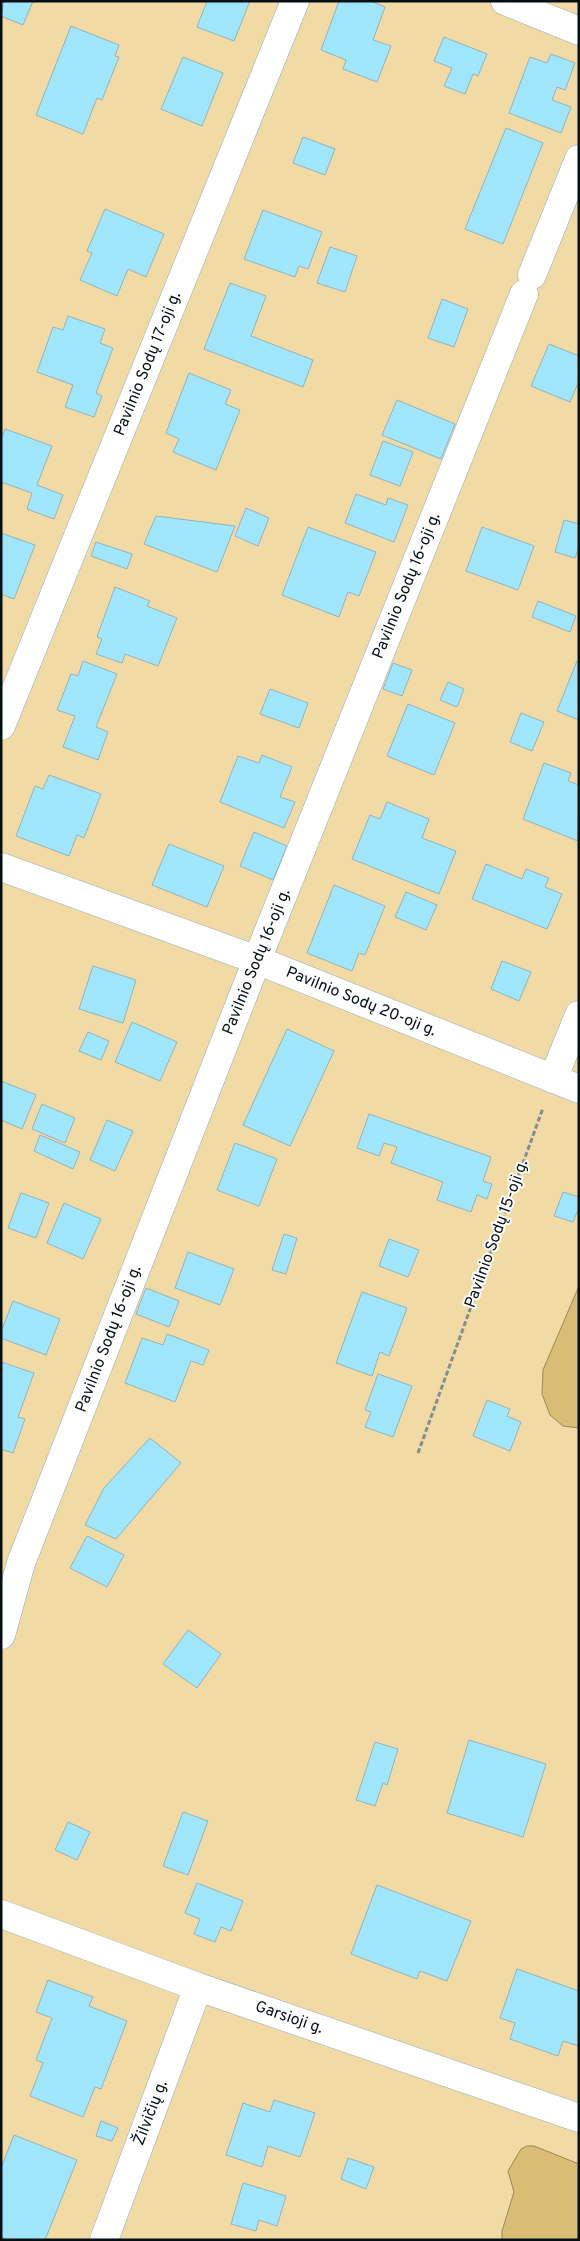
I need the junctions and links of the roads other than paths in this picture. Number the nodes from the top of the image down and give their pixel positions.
1 (295, 1) edge
2 (505, 1) edge
3 (579, 31) edge
4 (579, 159) edge
5 (1, 726) edge
6 (1, 867) edge
7 (257, 960) junction
8 (579, 1015) edge
9 (553, 1079) junction
10 (579, 1089) edge
11 (1, 1635) edge
12 (1, 1914) edge
13 (198, 1987) junction
14 (579, 2118) edge
15 (104, 2240) edge

1 - 5 street, Pavilnio Sodų 17-oji g.
2 - 3 street
4 - 7 street, Pavilnio Sodų 16-oji g.
6 - 7 street, Pavilnio Sodų 20-oji g.
7 - 9 street, Pavilnio Sodų 20-oji g.
7 - 11 street, Pavilnio Sodų 16-oji g.
8 - 9 street
9 - 10 street, Pavilnio Sodų 20-oji g.
12 - 13 street, Garsioji g.
13 - 14 street, Garsioji g.
13 - 15 street, Žilvičių g.

